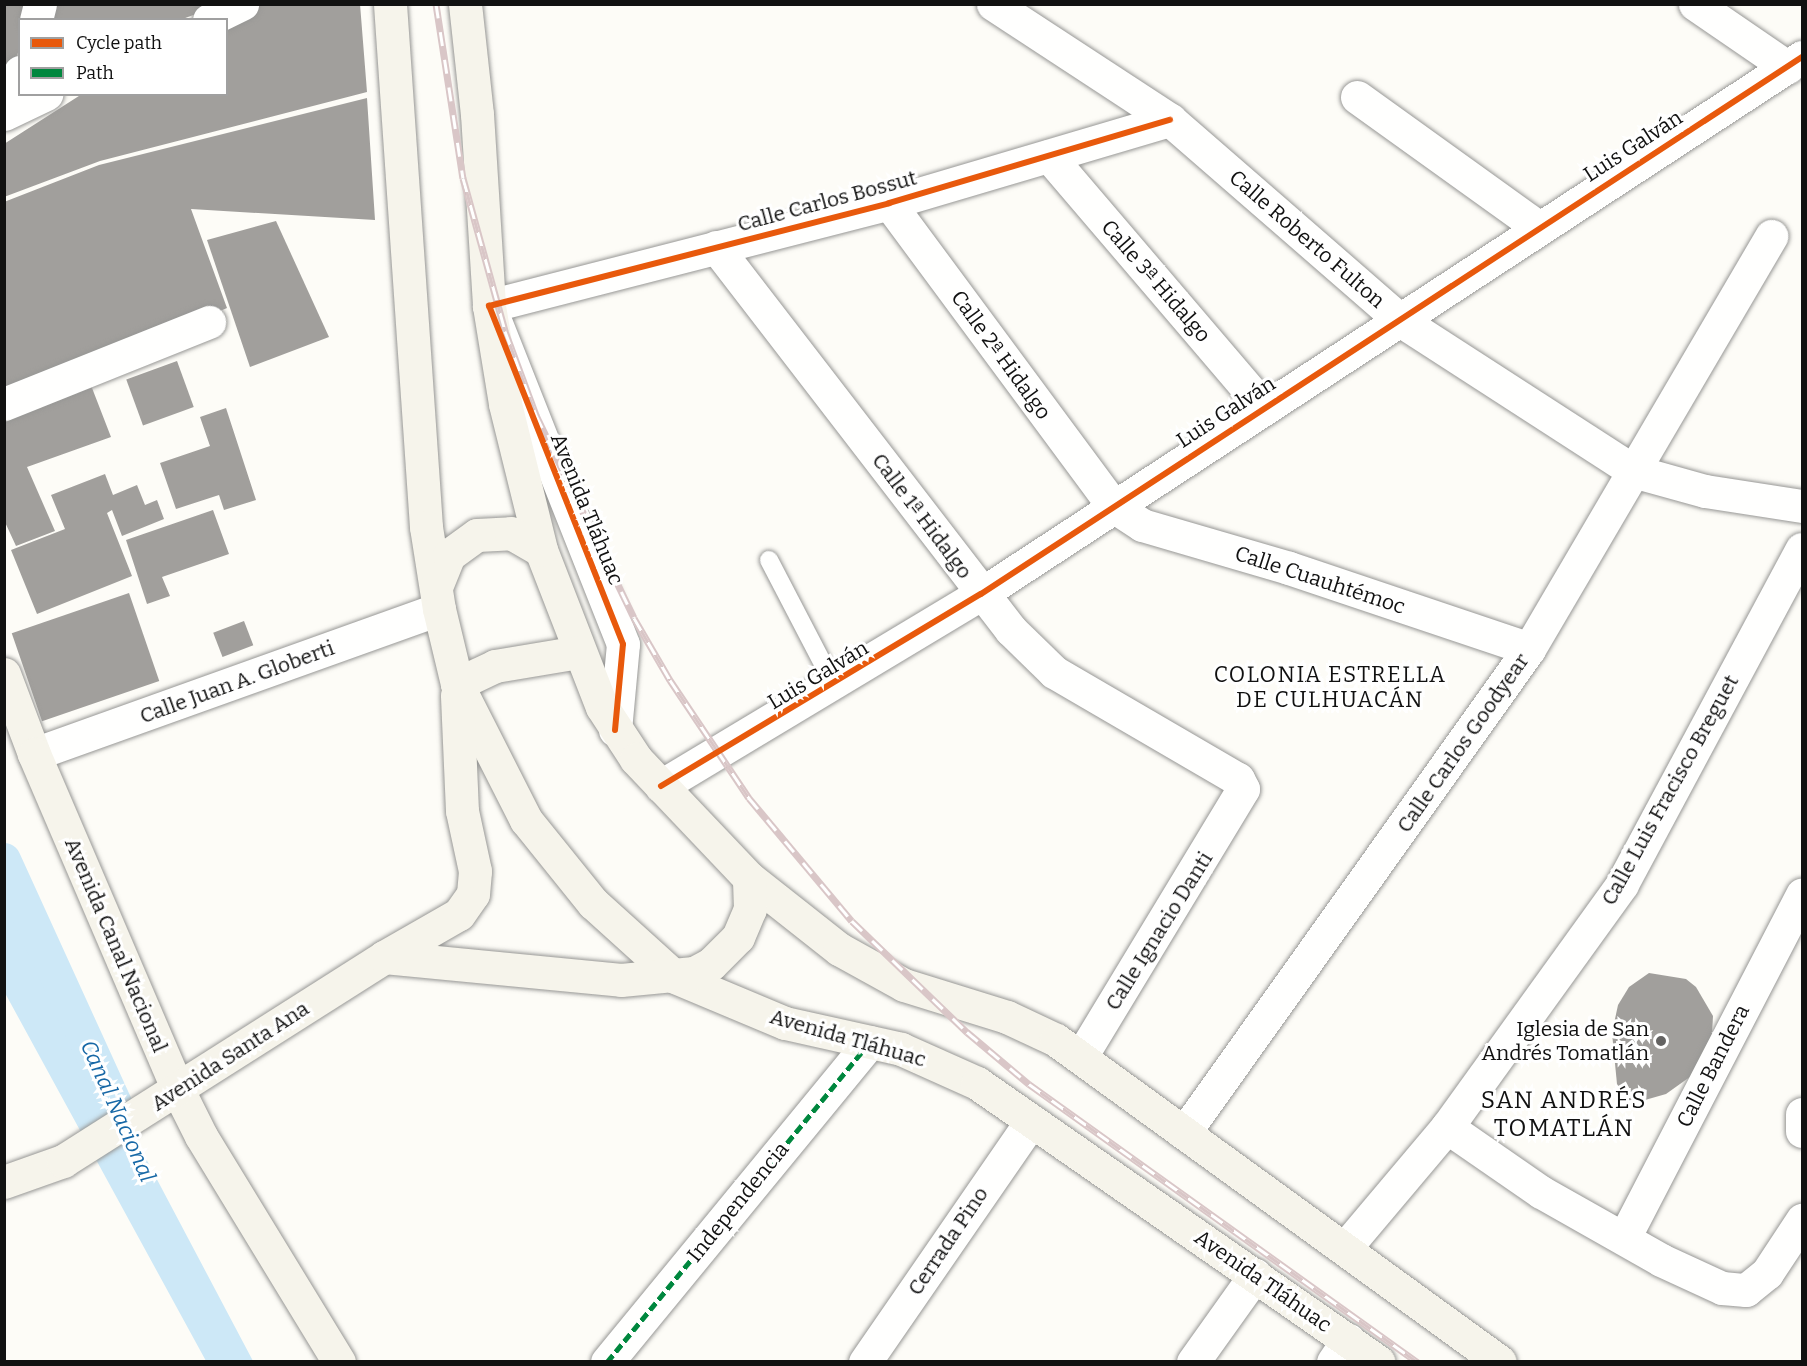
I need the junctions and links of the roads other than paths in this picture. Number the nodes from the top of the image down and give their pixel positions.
1 (242, 4) edge
2 (390, 4) edge
3 (465, 4) edge
4 (993, 4) edge
5 (1695, 4) edge
6 (213, 18) edge
7 (1795, 62) edge
8 (18, 78) edge
9 (42, 96) edge
10 (1357, 98) dead end
11 (6, 113) edge
12 (1170, 120) junction
13 (1049, 156) junction
14 (889, 203) junction
15 (1538, 227) junction
16 (1771, 236) dead end
17 (716, 247) junction
18 (489, 306) junction
19 (1400, 320) junction
20 (209, 322) dead end
21 (4, 404) edge
22 (1263, 407) junction
23 (1632, 471) junction
24 (1113, 506) junction
25 (1803, 506) edge
26 (1803, 549) edge
27 (541, 550) junction
28 (769, 560) dead end
29 (981, 594) junction
30 (437, 598) junction
31 (1529, 650) junction
32 (579, 652) junction
33 (4, 674) edge
34 (457, 684) junction
35 (834, 685) junction
36 (615, 730) junction
37 (34, 754) junction
38 (661, 786) junction
39 (1236, 805) joint
40 (749, 878) junction
41 (1803, 894) edge
42 (384, 957) junction
43 (675, 977) junction
44 (870, 1042) junction
45 (1081, 1057) junction
46 (166, 1097) junction
47 (1803, 1114) edge
48 (1031, 1121) junction
49 (1447, 1127) junction
50 (1803, 1131) edge
51 (1184, 1133) junction
52 (6, 1180) edge
53 (1803, 1220) edge
54 (1624, 1238) junction
55 (1345, 1248) junction
56 (1255, 1275) junction
57 (1340, 1351) edge
58 (339, 1362) edge
59 (607, 1362) edge
60 (866, 1362) edge
61 (1193, 1362) edge
62 (1378, 1362) edge
63 (1500, 1362) edge

1 - 6 street
2 - 30 main road, Avenida Tláhuac
3 - 18 main road, Avenida Tláhuac
4 - 12 street, Calle Roberto Fulton
5 - 7 street
7 - 15 street, Luis Galván
8 - 11 street
9 - 11 street
10 - 15 street
12 - 13 street, Calle Carlos Bossut
12 - 19 street, Calle Roberto Fulton
13 - 14 street, Calle Carlos Bossut
13 - 22 street, Calle 3ª Hidalgo
14 - 17 street, Calle Carlos Bossut
14 - 24 street, Calle 2ª Hidalgo
15 - 19 street, Luis Galván
16 - 23 street, Calle Carlos Goodyear
17 - 18 street, Calle Carlos Bossut
17 - 29 street, Calle 1ª Hidalgo
18 - 27 main road, Avenida Tláhuac
18 - 36 street, Avenida Tláhuac
19 - 22 street, Luis Galván
19 - 23 street, Calle Roberto Fulton
20 - 21 street
22 - 24 street, Luis Galván
23 - 25 street, Calle Roberto Fulton
23 - 31 street, Calle Carlos Goodyear
24 - 29 street, Luis Galván
24 - 31 street, Calle Cuauhtémoc
26 - 49 street, Calle Luis Fracisco Breguet
27 - 30 main road
27 - 32 main road, Avenida Tláhuac
28 - 35 lane
29 - 35 street, Luis Galván
29 - 39 street, Calle 1ª Hidalgo
30 - 34 main road, Avenida Tláhuac
30 - 37 street, Calle Juan A. Globerti
31 - 51 street, Calle Carlos Goodyear
32 - 34 main road
32 - 36 main road, Avenida Tláhuac
33 - 37 main road, Avenida Canal Nacional
34 - 42 main road, Avenida Santa Ana
34 - 43 main road, Avenida Tláhuac
35 - 38 street, Luis Galván
36 - 38 main road, Avenida Tláhuac
37 - 46 main road, Avenida Canal Nacional
38 - 40 main road, Avenida Tláhuac
39 - 45 street, Calle Ignacio Danti
40 - 43 main road
40 - 45 main road, Avenida Tláhuac
41 - 54 street, Calle Bandera
42 - 43 main road
42 - 46 main road, Avenida Santa Ana
43 - 44 main road, Avenida Tláhuac
44 - 48 main road, Avenida Tláhuac
44 - 59 street, Independencia
45 - 51 main road, Avenida Tláhuac
46 - 52 main road, Avenida Santa Ana
46 - 58 main road, Avenida Canal Nacional
47 - 50 street
48 - 56 main road, Avenida Tláhuac
48 - 60 street, Cerrada Pino
49 - 54 street
49 - 55 street, Calle Luis Fracisco Breguet
51 - 55 main road, Avenida Tláhuac
53 - 54 street
55 - 63 main road, Avenida Tláhuac
56 - 57 main road, Avenida Tláhuac
56 - 61 street
57 - 62 main road, Avenida Tláhuac

